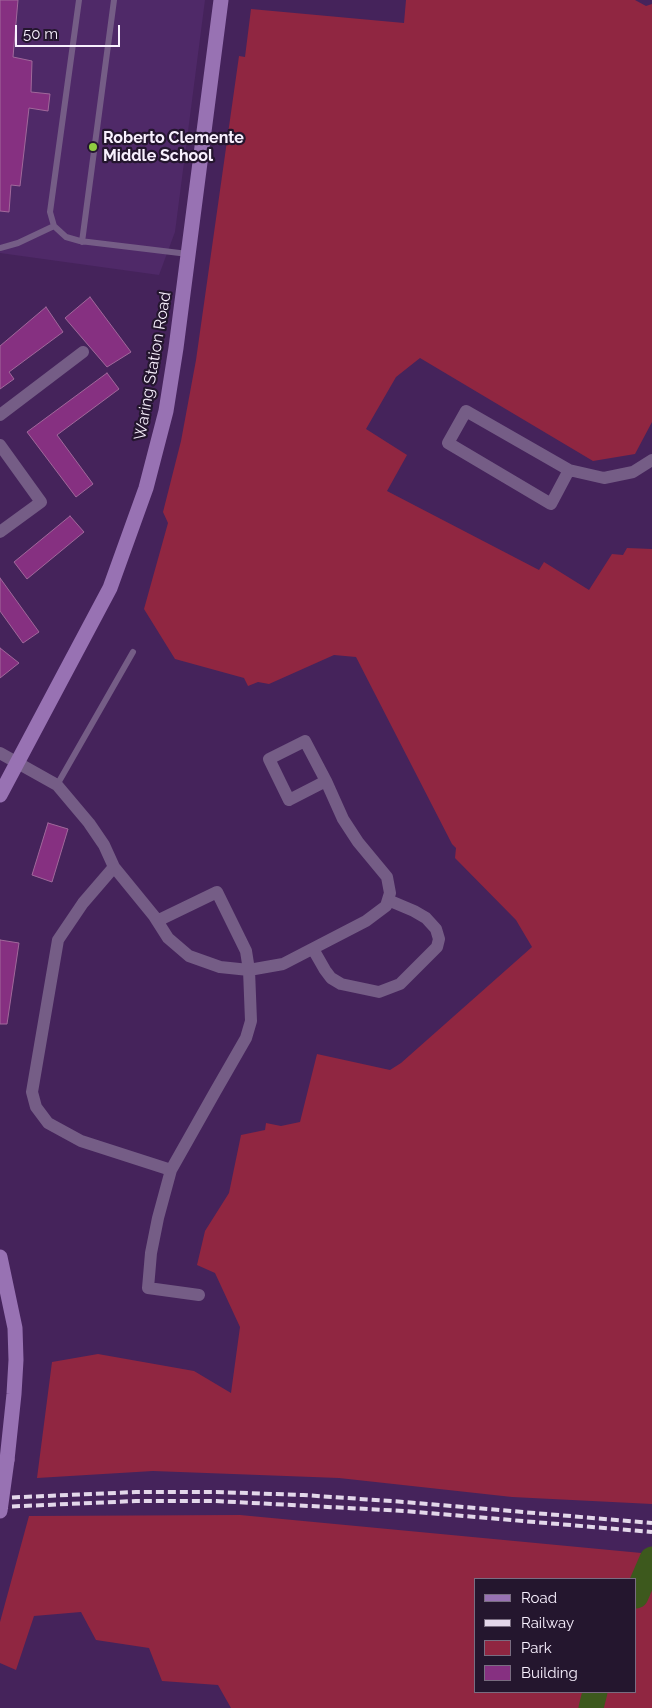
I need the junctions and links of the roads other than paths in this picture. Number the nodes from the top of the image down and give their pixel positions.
1 (78, 0) edge
2 (114, 0) edge
3 (221, 0) edge
4 (54, 226) junction
5 (82, 242) junction
6 (0, 248) edge
7 (188, 254) junction
8 (83, 352) dead end
9 (0, 415) edge
10 (0, 445) edge
11 (652, 460) edge
12 (569, 470) junction
13 (0, 532) edge
14 (133, 652) dead end
15 (0, 753) edge
16 (18, 762) junction
17 (326, 781) junction
18 (57, 784) junction
19 (0, 795) edge
20 (114, 867) junction
21 (388, 900) junction
22 (157, 921) junction
23 (313, 949) junction
24 (249, 970) junction
25 (171, 1170) junction
26 (0, 1257) edge
27 (199, 1295) dead end
28 (6, 1309) edge
29 (0, 1511) edge

1 - 4 lane
2 - 5 lane
3 - 7 street, Waring Station Road
4 - 5 lane
4 - 6 lane
5 - 7 lane
7 - 16 street, Waring Station Road
8 - 9 street
10 - 13 street
11 - 12 street
12 - 12 street
14 - 18 lane
15 - 16 street
16 - 18 street
16 - 19 street, Waring Station Road
17 - 17 street
17 - 21 street
18 - 20 street
20 - 22 street
20 - 25 street
21 - 23 street
21 - 23 street
22 - 24 street
22 - 24 street
23 - 24 street
24 - 25 street
25 - 27 street
26 - 28 street
28 - 29 street, bridge

